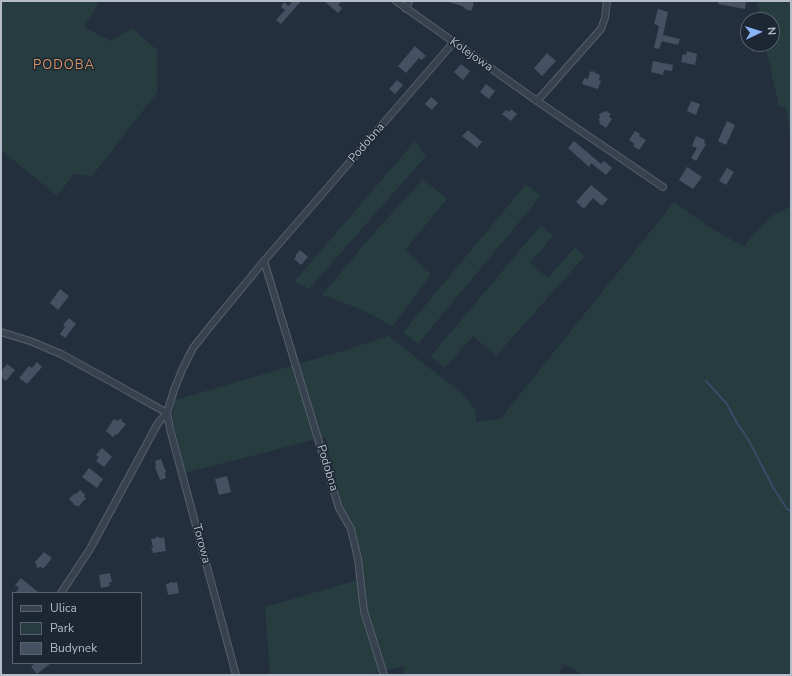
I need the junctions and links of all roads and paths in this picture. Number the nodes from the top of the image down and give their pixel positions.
1 (396, 1) edge
2 (409, 1) edge
3 (607, 1) edge
4 (406, 9) junction
5 (453, 43) junction
6 (537, 101) junction
7 (663, 186) dead end
8 (264, 261) junction
9 (1, 332) edge
10 (167, 413) junction
11 (62, 592) edge
12 (236, 675) edge
13 (384, 675) edge

1 - 4 street, Kolejowa
2 - 4 street
3 - 6 street
4 - 5 street, Kolejowa
5 - 6 street, Kolejowa
5 - 8 street, Podobna
6 - 7 street, Kolejowa
8 - 10 street, Podobna
8 - 13 street, Podobna
9 - 10 street
10 - 11 street
10 - 12 street, Torowa

